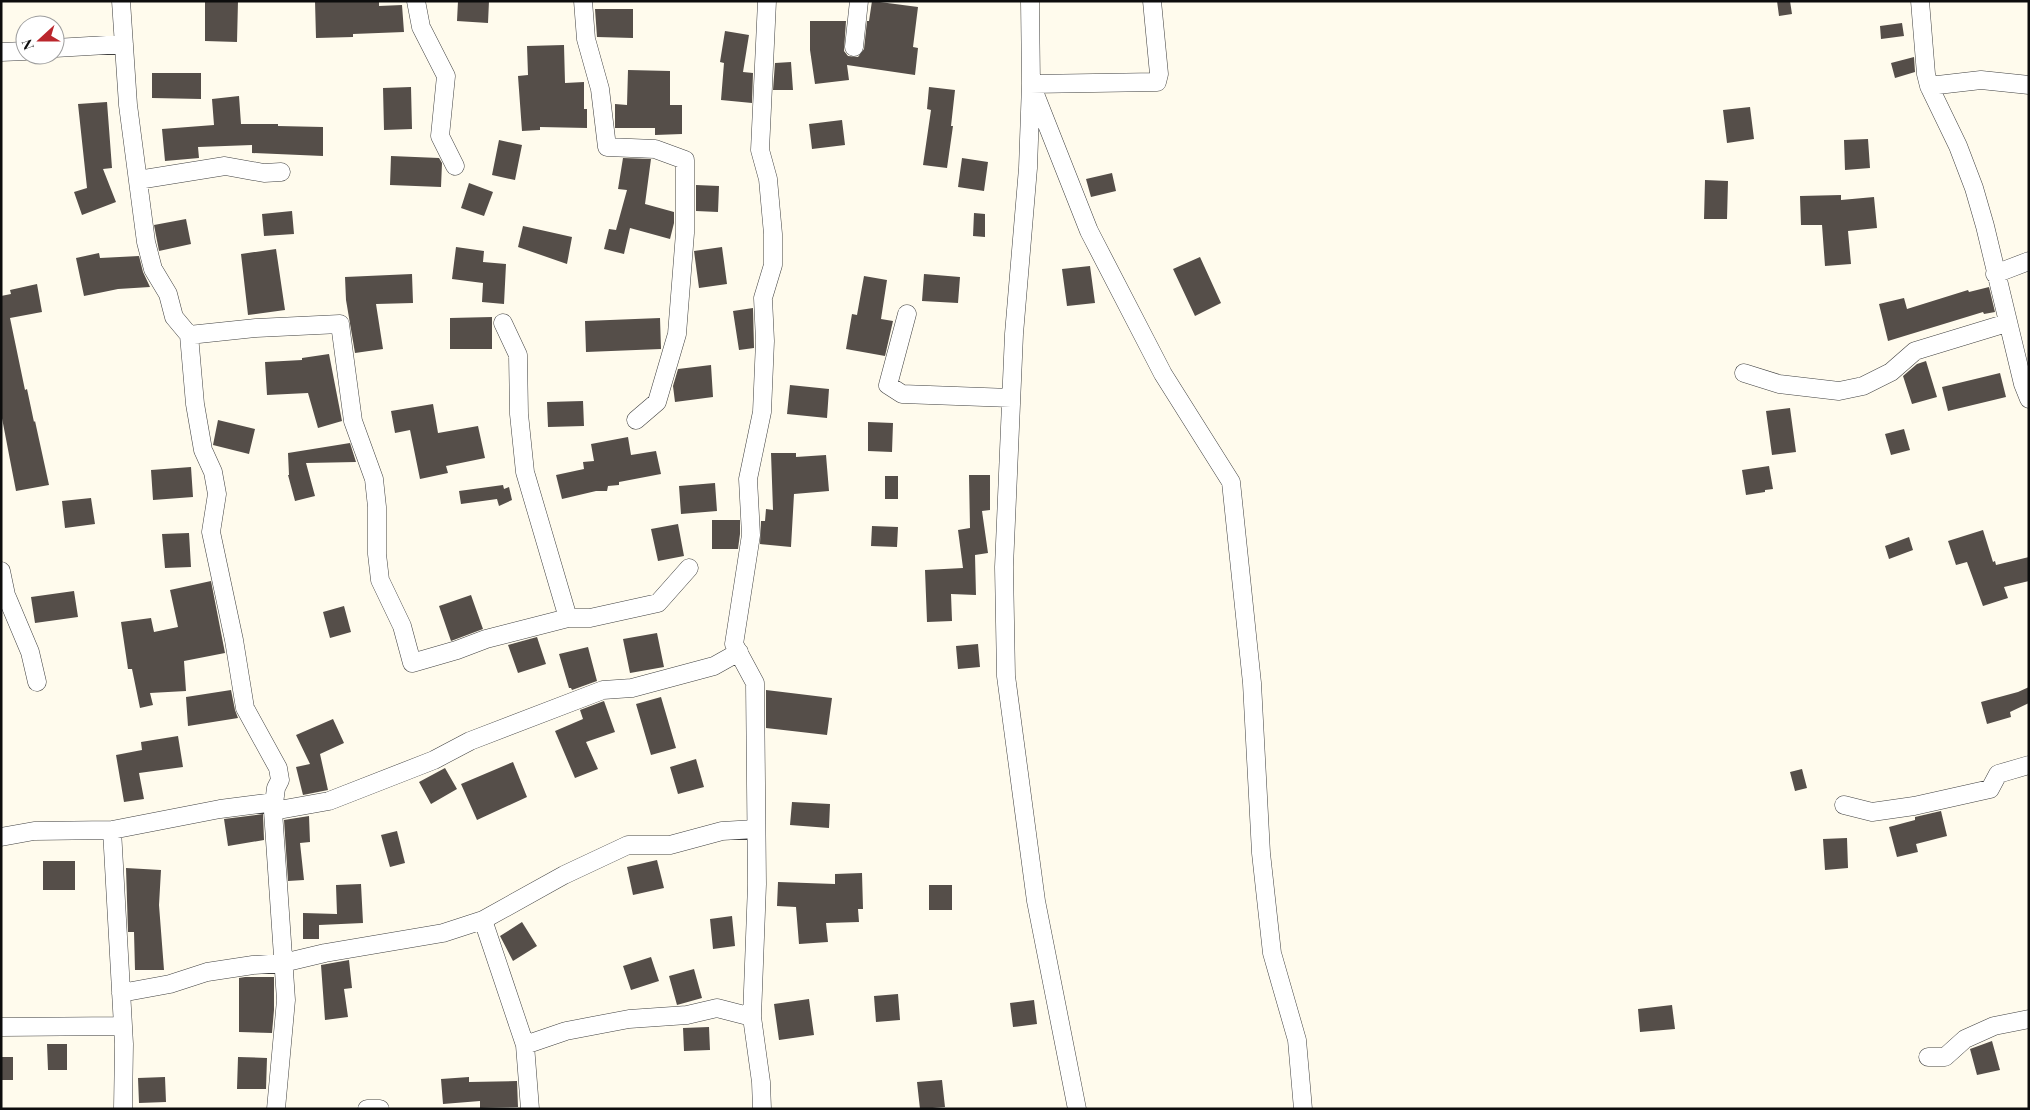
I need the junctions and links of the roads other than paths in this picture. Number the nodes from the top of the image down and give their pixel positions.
1 (121, 1) edge
2 (416, 1) edge
3 (583, 1) edge
4 (767, 1) edge
5 (859, 1) edge
6 (1030, 1) edge
7 (1152, 1) edge
8 (1920, 1) edge
9 (124, 44) junction
10 (65, 47) edge
11 (854, 47) dead end
12 (15, 51) edge
13 (1, 52) edge
14 (1031, 84) junction
15 (2029, 84) edge
16 (1929, 86) junction
17 (455, 166) dead end
18 (281, 172) dead end
19 (138, 180) junction
20 (2029, 261) edge
21 (1995, 274) junction
22 (907, 314) dead end
23 (503, 323) dead end
24 (2007, 323) junction
25 (189, 335) junction
26 (1744, 374) dead end
27 (1011, 398) junction
28 (2029, 399) edge
29 (636, 420) dead end
30 (689, 568) dead end
31 (1, 571) edge
32 (568, 618) junction
33 (739, 652) junction
34 (37, 682) dead end
35 (2029, 765) edge
36 (1844, 805) dead end
37 (274, 806) junction
38 (755, 829) junction
39 (112, 830) junction
40 (1, 837) edge
41 (483, 920) junction
42 (283, 963) junction
43 (121, 993) junction
44 (752, 1017) junction
45 (2029, 1019) edge
46 (123, 1026) junction
47 (1, 1027) edge
48 (525, 1045) junction
49 (1928, 1058) dead end
50 (123, 1109) edge
51 (276, 1109) edge
52 (367, 1109) edge
53 (380, 1109) edge
54 (530, 1109) edge
55 (762, 1109) edge
56 (1077, 1109) edge
57 (1303, 1109) edge

1 - 9 street
2 - 17 street
3 - 29 street
4 - 33 street
5 - 11 street
6 - 14 street
7 - 14 street
8 - 16 street
9 - 10 street
9 - 19 street
12 - 13 street
14 - 27 street
14 - 57 street
15 - 16 street
16 - 21 street
18 - 19 street
19 - 25 street
20 - 21 street
21 - 24 street
22 - 27 street
23 - 32 street
24 - 26 street
24 - 28 street
25 - 32 street
25 - 37 street
27 - 56 street
30 - 32 street
31 - 34 street
33 - 37 street
33 - 38 street
35 - 36 street
37 - 39 street
37 - 42 street
38 - 41 street
38 - 44 street
39 - 40 street
39 - 43 street
41 - 42 street
41 - 48 street
42 - 43 street
42 - 51 street
43 - 46 street
44 - 48 street
44 - 55 street
45 - 49 street
46 - 47 street
46 - 50 street
48 - 54 street
52 - 53 street

